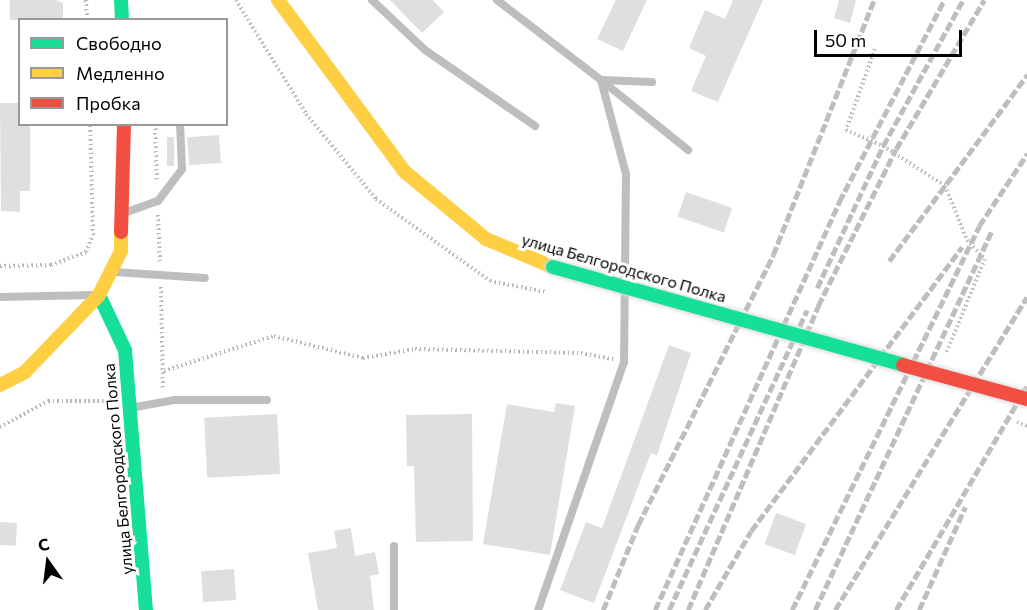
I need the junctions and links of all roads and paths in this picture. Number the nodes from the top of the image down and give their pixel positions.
1 (86, 0) edge
2 (121, 0) edge
3 (236, 0) edge
4 (278, 0) edge
5 (372, 0) edge
6 (496, 0) edge
7 (87, 18) edge
8 (122, 18) edge
9 (875, 50) dead end
10 (601, 80) junction
11 (652, 82) dead end
12 (90, 126) edge
13 (124, 126) edge
14 (180, 126) edge
15 (535, 126) dead end
16 (688, 150) dead end
17 (124, 213) junction
18 (0, 266) edge
19 (111, 272) junction
20 (205, 278) dead end
21 (546, 292) dead end
22 (99, 295) junction
23 (0, 297) edge
24 (624, 362) junction
25 (942, 362) dead end
26 (165, 371) dead end
27 (0, 385) edge
28 (1027, 399) edge
29 (267, 400) dead end
30 (130, 408) junction
31 (1008, 419) dead end
32 (1027, 426) edge
33 (394, 546) dead end
34 (146, 610) edge
35 (394, 610) edge
36 (538, 610) edge

1 - 7 path
2 - 8 main road
3 - 21 path
4 - 28 main road, улица Белгородского Полка, bridge
5 - 15 lane
6 - 10 lane
9 - 25 path
10 - 11 lane
10 - 16 lane
10 - 24 lane
12 - 18 path
13 - 17 main road
14 - 17 lane
17 - 19 main road
19 - 20 lane
19 - 22 main road
22 - 23 lane
22 - 27 main road
22 - 30 main road, улица Белгородского Полка
24 - 26 path
24 - 36 lane
29 - 30 lane
30 - 34 main road, улица Белгородского Полка
31 - 32 path
33 - 35 lane

